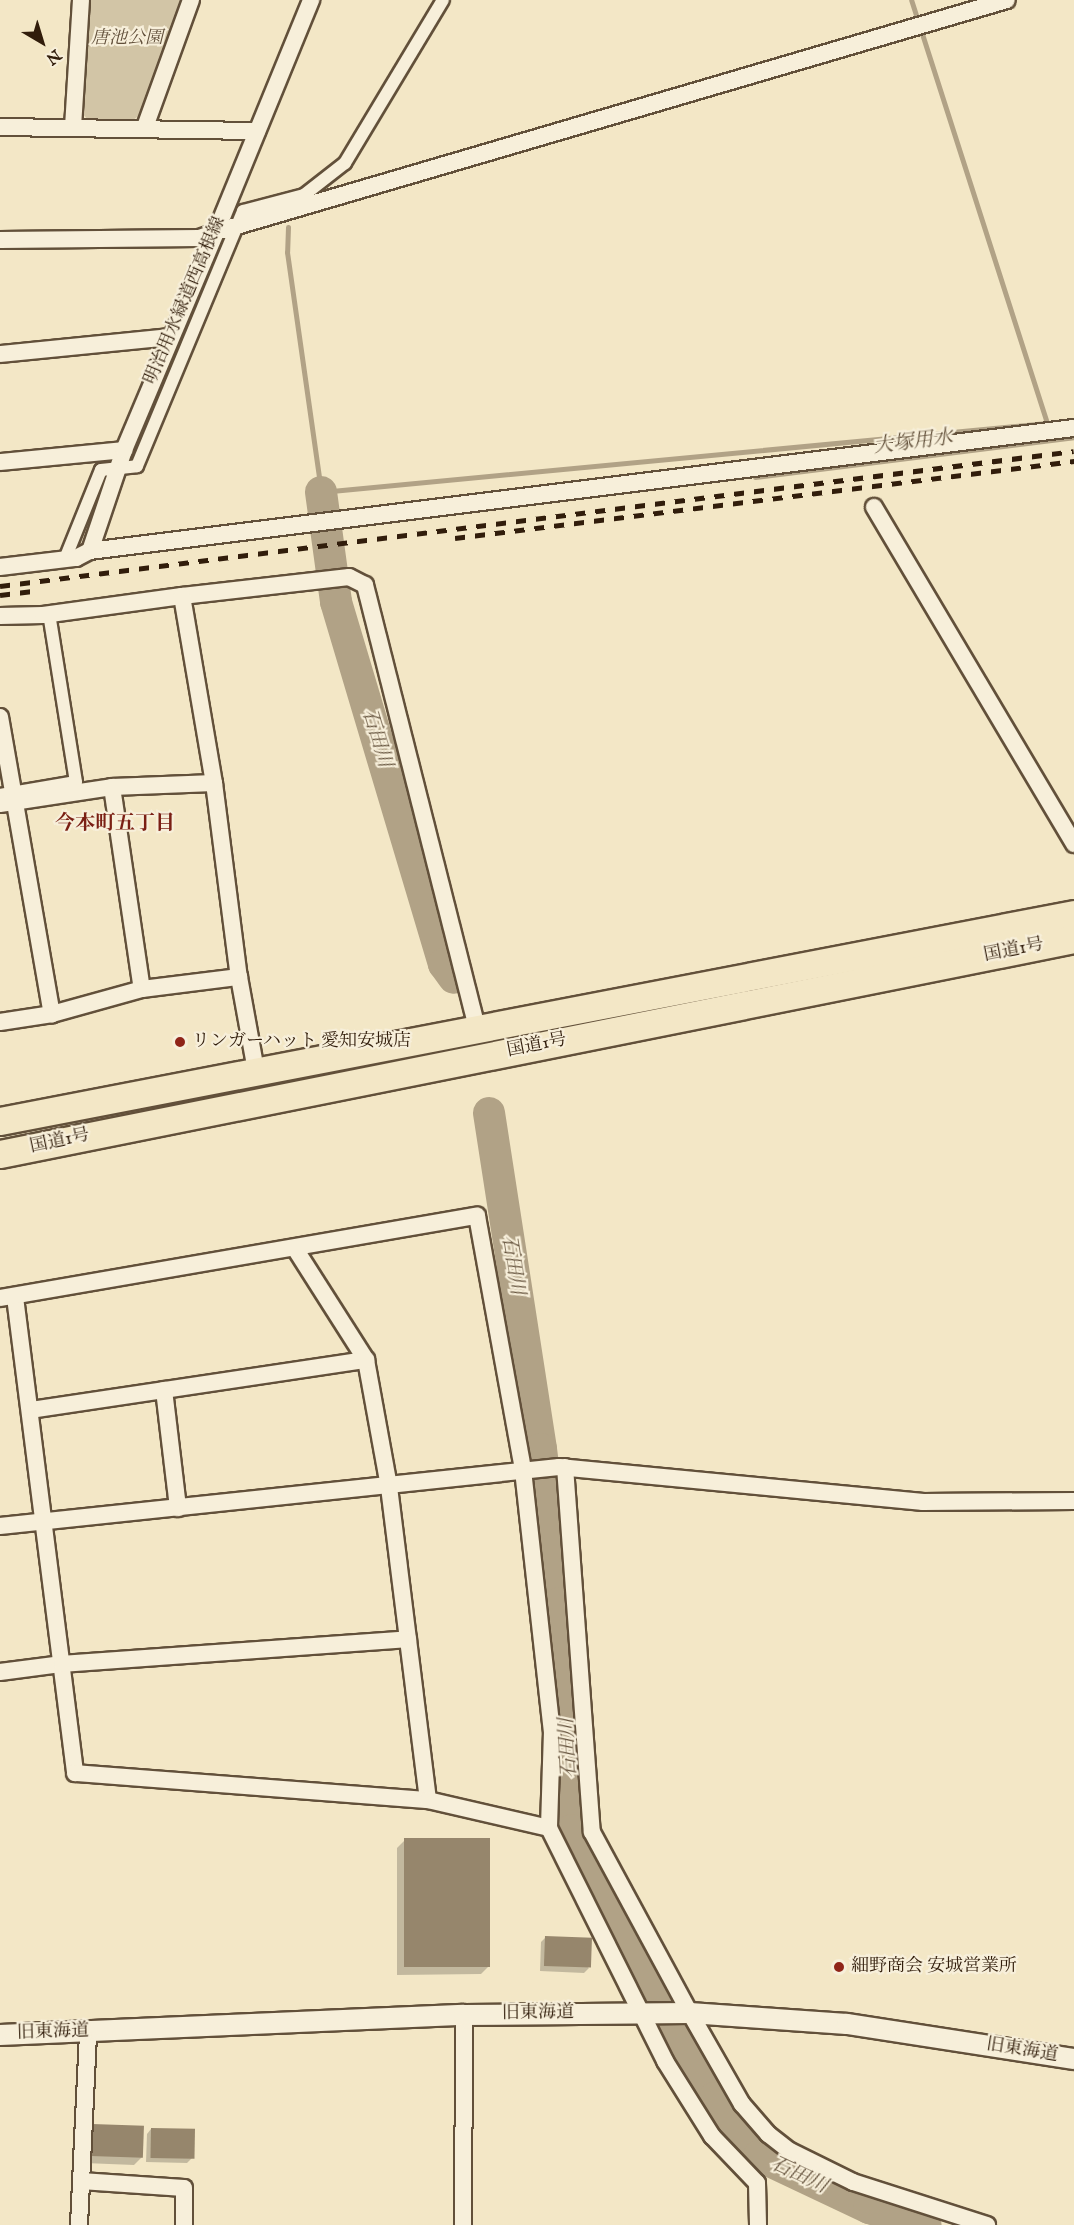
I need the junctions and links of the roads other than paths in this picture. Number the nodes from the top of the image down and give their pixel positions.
1 (81, 0) edge
2 (191, 0) edge
3 (311, 0) edge
4 (443, 0) edge
5 (1007, 0) edge
6 (0, 127) edge
7 (73, 127) junction
8 (145, 127) junction
9 (257, 131) junction
10 (236, 226) junction
11 (216, 232) junction
12 (0, 240) edge
13 (170, 337) junction
14 (0, 354) edge
15 (1074, 428) edge
16 (124, 450) junction
17 (0, 462) edge
18 (117, 468) junction
19 (874, 507) dead end
20 (90, 551) junction
21 (65, 559) junction
22 (0, 567) edge
23 (182, 596) junction
24 (49, 614) junction
25 (0, 616) edge
26 (0, 717) edge
27 (214, 783) junction
28 (112, 787) junction
29 (6, 799) edge
30 (1074, 843) edge
31 (1074, 914) edge
32 (1074, 939) edge
33 (239, 977) junction
34 (142, 989) junction
35 (52, 1014) junction
36 (0, 1022) edge
37 (477, 1029) junction
38 (256, 1071) junction
39 (0, 1120) edge
40 (0, 1154) edge
41 (296, 1250) junction
42 (8, 1298) edge
43 (366, 1360) junction
44 (164, 1390) junction
45 (31, 1410) junction
46 (562, 1467) junction
47 (526, 1470) junction
48 (389, 1487) junction
49 (1074, 1501) edge
50 (178, 1508) junction
51 (43, 1521) junction
52 (0, 1526) edge
53 (408, 1639) junction
54 (62, 1664) junction
55 (0, 1672) edge
56 (428, 1800) junction
57 (549, 1828) junction
58 (648, 2013) junction
59 (687, 2013) junction
60 (464, 2015) junction
61 (88, 2032) junction
62 (0, 2035) edge
63 (1074, 2059) edge
64 (81, 2181) junction
65 (79, 2225) edge
66 (184, 2225) edge
67 (463, 2225) edge
68 (758, 2225) edge
69 (987, 2225) edge

1 - 7 street
2 - 8 street
3 - 9 street
4 - 10 street, 明治用水緑道西高根線
5 - 10 street
6 - 7 street
7 - 8 street
8 - 9 street
9 - 11 street
10 - 11 street
10 - 18 street, 明治用水緑道西高根線
11 - 12 street
11 - 13 street
13 - 14 street
13 - 16 street
15 - 20 street
16 - 17 street
16 - 18 street
18 - 20 street
18 - 21 street, 明治用水緑道西高根線
19 - 30 street
20 - 21 street
21 - 22 street
23 - 24 street
23 - 27 street
23 - 37 street
24 - 25 street
24 - 29 street
26 - 29 street
27 - 28 street
27 - 33 street
28 - 29 street
28 - 34 street
29 - 35 street
31 - 37 highway, 国道1号
32 - 40 highway, 国道1号
33 - 34 street
33 - 38 street
34 - 35 street
35 - 36 street
37 - 38 highway, 国道1号
38 - 39 highway, 国道1号
41 - 42 street
41 - 43 street
41 - 47 street
42 - 45 street
43 - 44 street
43 - 48 street
44 - 45 street
44 - 50 street
45 - 51 street
46 - 47 street
46 - 49 street
46 - 59 street
47 - 48 street
47 - 57 street
48 - 50 street
48 - 53 street
50 - 51 street
51 - 52 street
51 - 54 street
53 - 54 street
53 - 56 street
54 - 55 street
54 - 56 street
56 - 57 street
57 - 58 street
58 - 59 street, 旧東海道
58 - 60 street, 旧東海道
58 - 68 street
59 - 63 street, 旧東海道
59 - 69 street
60 - 61 street, 旧東海道
60 - 67 street
61 - 62 street, 旧東海道
61 - 64 street
64 - 65 street
64 - 66 street

